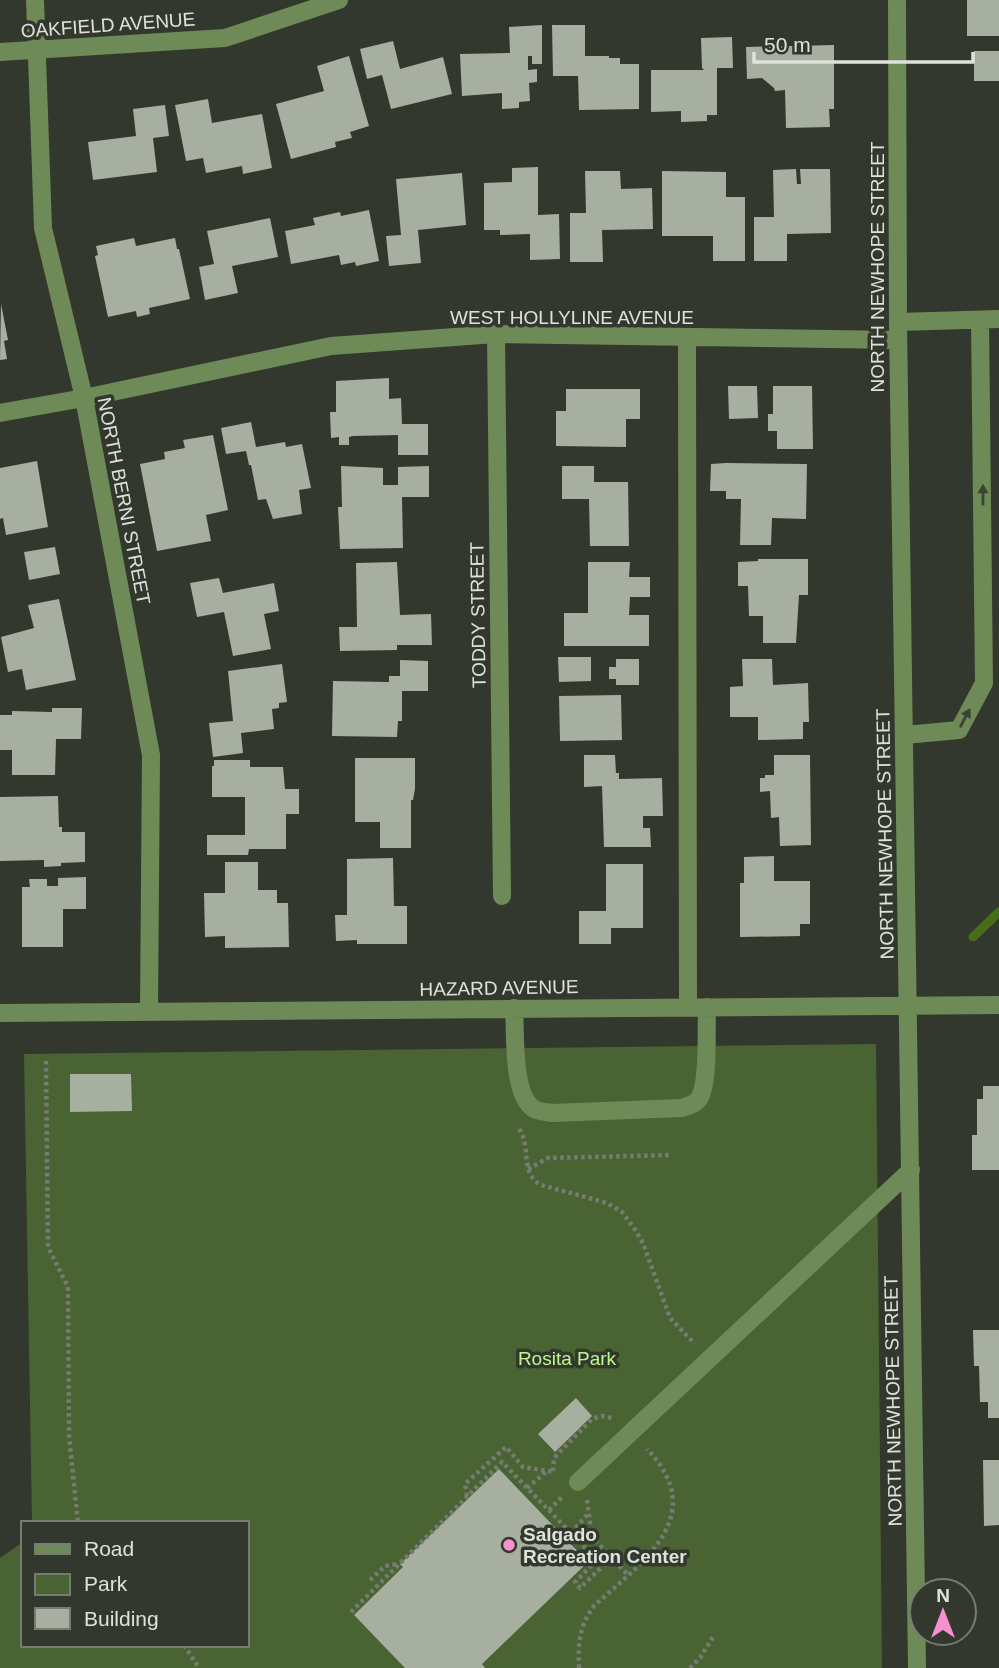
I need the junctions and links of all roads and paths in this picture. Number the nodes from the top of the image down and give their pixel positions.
1 (35, 0) edge
2 (339, 0) edge
3 (897, 0) edge
4 (0, 52) edge
5 (36, 52) junction
6 (999, 319) edge
7 (980, 320) junction
8 (898, 322) junction
9 (496, 334) junction
10 (687, 337) junction
11 (898, 340) junction
12 (84, 398) junction
13 (0, 413) edge
14 (905, 735) junction
15 (502, 896) dead end
16 (999, 1005) edge
17 (909, 1006) junction
18 (688, 1007) junction
19 (706, 1007) junction
20 (514, 1009) junction
21 (149, 1012) junction
22 (0, 1013) edge
23 (46, 1061) dead end
24 (515, 1123) dead end
25 (671, 1155) dead end
26 (528, 1169) junction
27 (911, 1170) junction
28 (709, 1359) junction
29 (631, 1433) junction
30 (550, 1471) junction
31 (578, 1482) junction
32 (527, 1488) junction
33 (467, 1497) junction
34 (562, 1497) dead end
35 (549, 1510) junction
36 (588, 1514) junction
37 (78, 1521) edge
38 (571, 1533) junction
39 (611, 1558) junction
40 (400, 1564) junction
41 (628, 1575) junction
42 (370, 1580) dead end
43 (351, 1612) dead end
44 (713, 1637) dead end
45 (185, 1647) edge
46 (199, 1668) edge
47 (579, 1668) edge
48 (690, 1668) edge
49 (917, 1668) edge

1 - 5 street, NORTH BERNI STREET
2 - 5 street, OAKFIELD AVENUE
3 - 8 street, NORTH NEWHOPE STREET
4 - 5 street, OAKFIELD AVENUE
5 - 12 street, NORTH BERNI STREET
6 - 7 street
7 - 8 street
14 -> 7 street
8 - 11 street, NORTH NEWHOPE STREET
9 - 10 street, WEST HOLLYLINE AVENUE
9 - 12 street, WEST HOLLYLINE AVENUE
9 - 15 street, TODDY STREET
10 - 11 street, WEST HOLLYLINE AVENUE
10 - 18 street
11 - 14 street, NORTH NEWHOPE STREET
12 - 13 street, WEST HOLLYLINE AVENUE
12 - 21 street, NORTH BERNI STREET
14 - 17 street, NORTH NEWHOPE STREET
16 - 17 street, HAZARD AVENUE
17 - 19 street, HAZARD AVENUE
17 - 27 street, NORTH NEWHOPE STREET
18 - 19 street, HAZARD AVENUE
18 - 20 street, HAZARD AVENUE
19 - 20 street
20 - 21 street, HAZARD AVENUE
21 - 22 street, HAZARD AVENUE
23 - 37 path
24 - 26 path
25 - 26 path
26 - 28 path
27 - 28 street
27 - 49 street, NORTH NEWHOPE STREET
28 - 29 street
29 - 30 path
29 - 31 street
29 - 41 path
30 - 31 path
30 - 32 path
30 - 33 path
31 - 36 path
32 - 33 path
32 - 35 path
33 - 40 path
34 - 35 path
35 - 38 path
36 - 38 path
36 - 39 path
38 - 39 path
39 - 41 path
40 - 42 path
40 - 43 path
41 - 47 path
44 - 48 path
45 - 46 path

